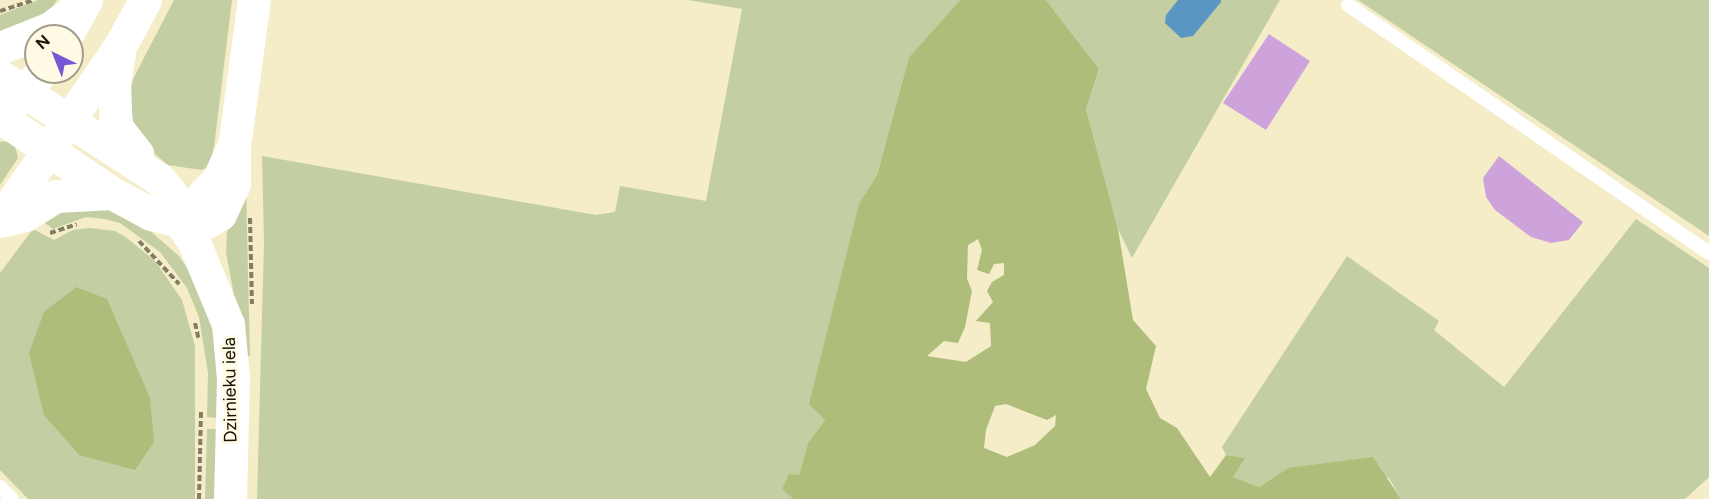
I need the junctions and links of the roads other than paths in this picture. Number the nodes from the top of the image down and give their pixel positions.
1 (145, 0) edge
2 (254, 0) edge
3 (85, 2) edge
4 (1348, 5) dead end
5 (73, 24) edge
6 (120, 46) junction
7 (0, 48) edge
8 (22, 80) edge
9 (0, 119) edge
10 (68, 122) junction
11 (48, 151) junction
12 (138, 166) junction
13 (112, 193) junction
14 (0, 221) edge
15 (179, 221) junction
16 (1709, 253) edge
17 (0, 487) edge
18 (12, 499) edge
19 (230, 499) edge

1 - 6 street
2 - 15 street
3 - 5 street
3 - 7 street
4 - 16 lane
6 - 10 street
6 - 12 street
8 - 9 street
8 - 10 street, Dzirnieku iela
9 - 11 street
10 - 11 street
10 - 12 street, Dzirnieku iela
11 - 13 street
11 - 14 street
12 - 15 street, Dzirnieku iela
13 - 14 street
13 - 15 street
15 - 19 street, Dzirnieku iela
17 - 18 lane

